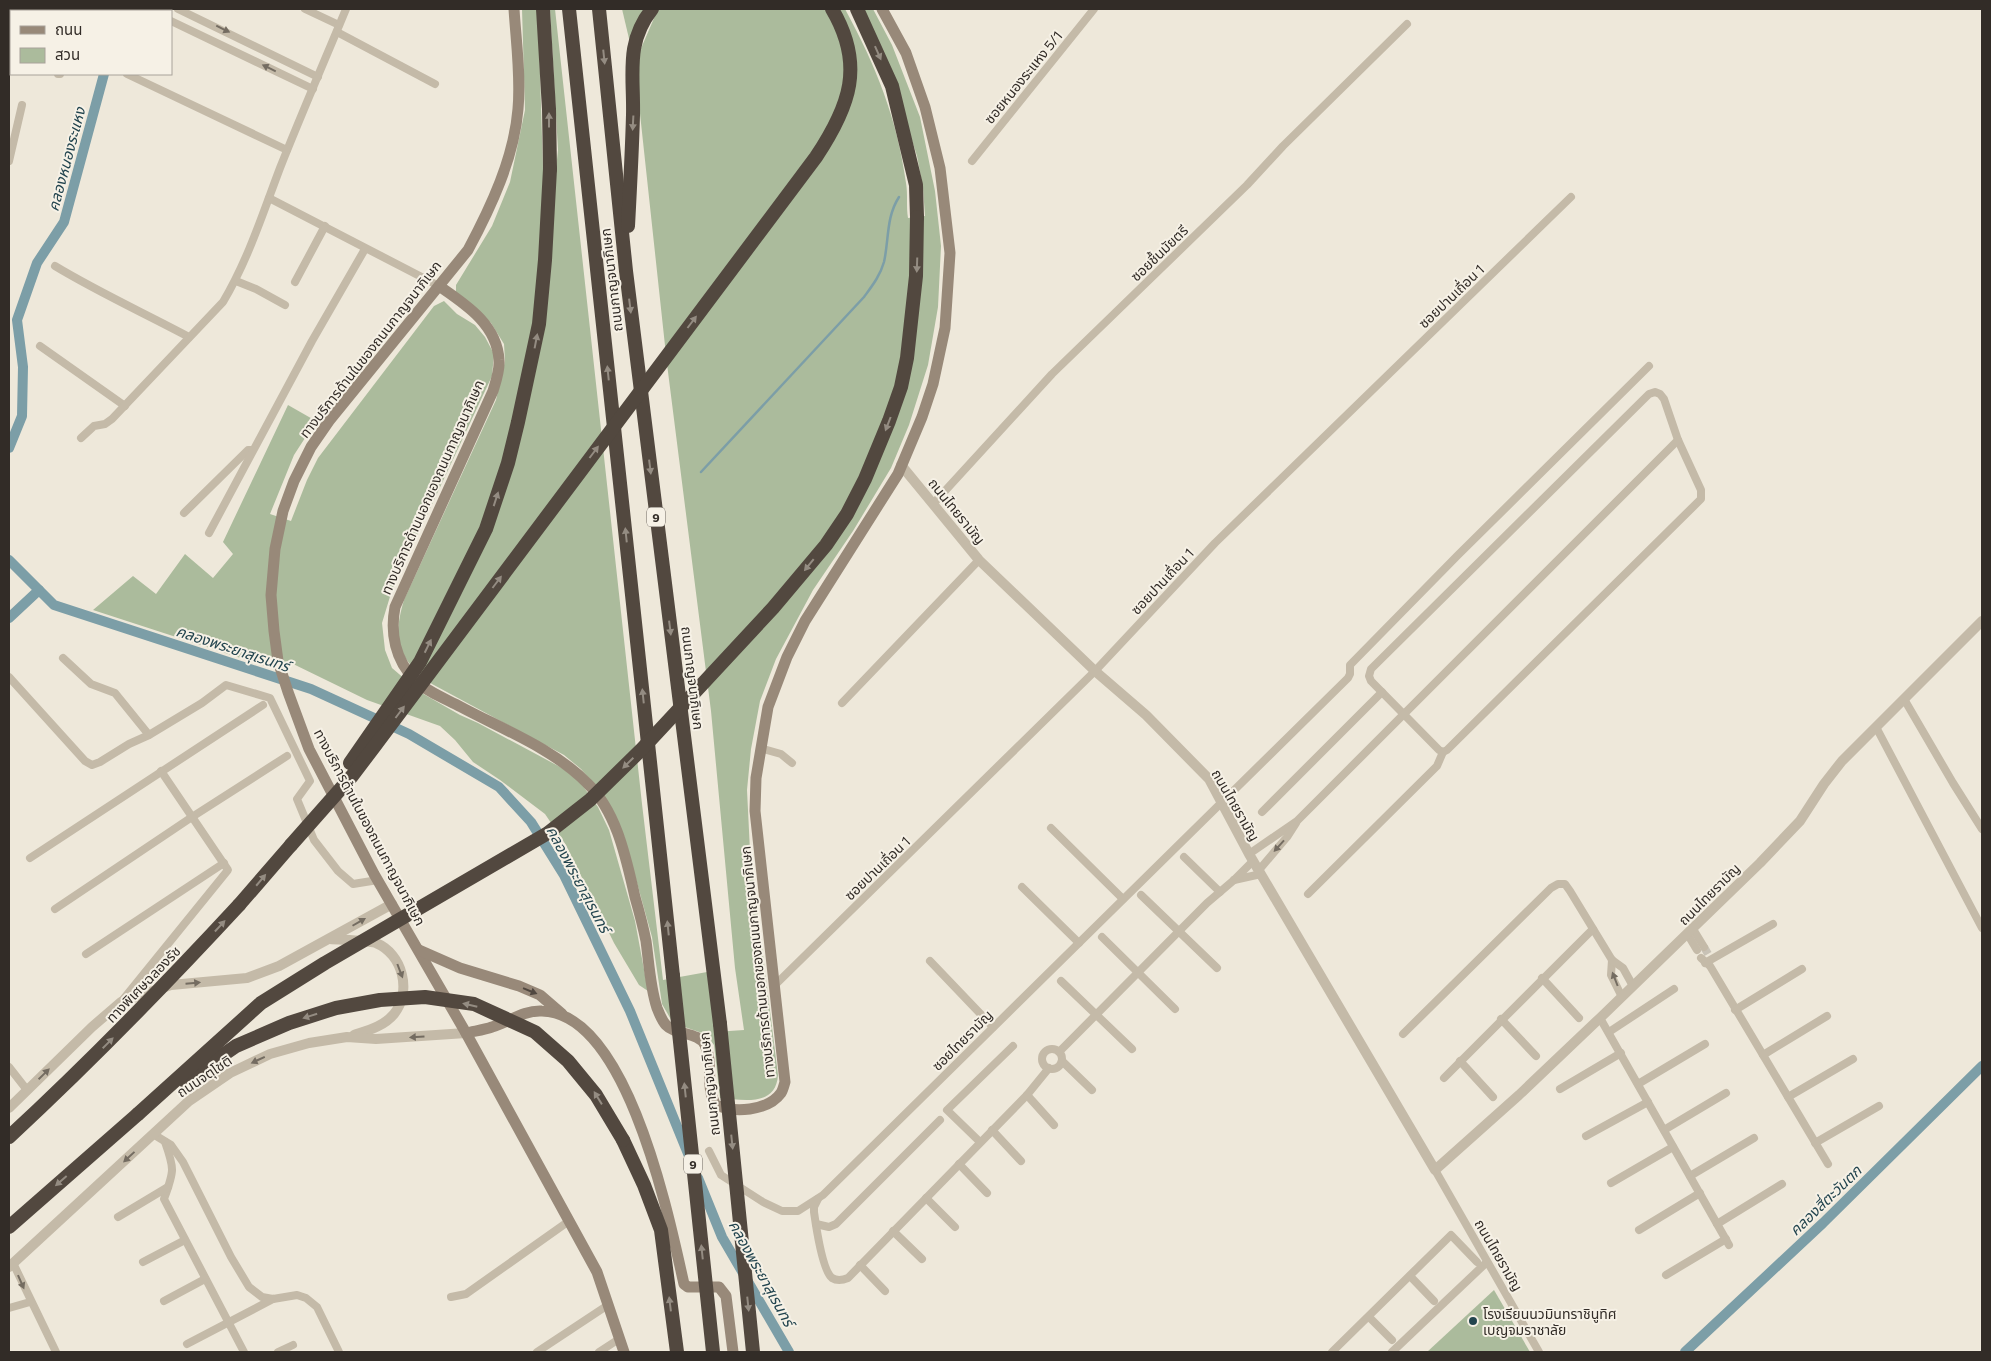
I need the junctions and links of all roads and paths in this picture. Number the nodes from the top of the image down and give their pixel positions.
1 (178, 9) edge
2 (305, 9) edge
3 (346, 9) edge
4 (514, 9) edge
5 (543, 9) edge
6 (569, 9) edge
7 (599, 9) edge
8 (652, 9) edge
9 (832, 9) edge
10 (858, 9) edge
11 (882, 9) edge
12 (1094, 9) edge
13 (172, 21) edge
14 (1407, 24) dead end
15 (338, 29) junction
16 (129, 75) edge
17 (318, 77) junction
18 (435, 84) dead end
19 (313, 90) junction
20 (22, 105) dead end
21 (287, 150) junction
22 (9, 161) edge
23 (972, 161) dead end
24 (1571, 197) dead end
25 (268, 198) junction
26 (325, 226) junction
27 (363, 247) junction
28 (55, 266) dead end
29 (626, 271) junction
30 (236, 281) junction
31 (295, 282) dead end
32 (439, 286) junction
33 (285, 305) dead end
34 (189, 337) junction
35 (40, 346) dead end
36 (1648, 366) dead end
37 (125, 406) junction
38 (81, 438) dead end
39 (1678, 440) junction
40 (250, 452) junction
41 (902, 465) junction
42 (933, 504) junction
43 (184, 513) dead end
44 (209, 533) dead end
45 (979, 560) junction
46 (1982, 621) edge
47 (63, 658) dead end
48 (1095, 671) junction
49 (9, 677) edge
50 (1382, 692) junction
51 (1904, 699) junction
52 (842, 703) dead end
53 (263, 705) dead end
54 (1404, 715) junction
55 (1876, 728) junction
56 (149, 735) junction
57 (760, 748) junction
58 (1443, 752) junction
59 (287, 756) dead end
60 (792, 763) dead end
61 (161, 771) junction
62 (1222, 804) junction
63 (1262, 812) dead end
64 (192, 816) junction
65 (1297, 821) junction
66 (1051, 828) dead end
67 (1982, 829) edge
68 (291, 844) junction
69 (1184, 856) dead end
70 (30, 858) dead end
71 (224, 864) junction
72 (1256, 865) junction
73 (376, 877) junction
74 (1234, 880) junction
75 (1022, 888) dead end
76 (1220, 892) junction
77 (1308, 894) dead end
78 (1141, 896) dead end
79 (1123, 899) junction
80 (392, 904) junction
81 (55, 909) dead end
82 (1773, 924) dead end
83 (1982, 928) edge
84 (1593, 929) junction
85 (1178, 931) junction
86 (1690, 932) junction
87 (1102, 937) dead end
88 (330, 939) junction
89 (1079, 942) junction
90 (419, 950) junction
91 (86, 954) dead end
92 (1705, 957) junction
93 (1612, 960) junction
94 (930, 961) dead end
95 (1217, 968) dead end
96 (1802, 969) dead end
97 (1137, 973) junction
98 (1542, 978) junction
99 (1061, 981) dead end
100 (775, 985) junction
101 (1633, 986) junction
102 (1674, 989) dead end
103 (1622, 997) junction
104 (121, 1002) junction
105 (1175, 1009) dead end
106 (1735, 1010) junction
107 (563, 1015) junction
108 (1097, 1015) junction
109 (1828, 1016) dead end
110 (1579, 1018) dead end
111 (1600, 1018) junction
112 (1501, 1019) junction
113 (993, 1027) junction
114 (1609, 1032) junction
115 (466, 1033) junction
116 (1403, 1034) dead end
117 (347, 1037) junction
118 (1705, 1044) dead end
119 (1013, 1046) dead end
120 (1132, 1049) dead end
121 (1059, 1052) junction
122 (1621, 1053) junction
123 (1763, 1055) junction
124 (1536, 1056) dead end
125 (1853, 1059) dead end
126 (1062, 1061) junction
127 (1460, 1061) junction
128 (9, 1068) edge
129 (1049, 1068) junction
130 (1444, 1078) dead end
131 (1638, 1084) junction
132 (1560, 1089) dead end
133 (27, 1090) junction
134 (1092, 1090) dead end
135 (1726, 1093) dead end
136 (1027, 1095) junction
137 (1493, 1097) dead end
138 (1788, 1098) junction
139 (1648, 1102) junction
140 (1878, 1106) dead end
141 (9, 1108) edge
142 (138, 1114) junction
143 (940, 1120) dead end
144 (1054, 1126) dead end
145 (992, 1130) junction
146 (1664, 1130) junction
147 (153, 1134) junction
148 (1586, 1136) dead end
149 (9, 1137) edge
150 (1754, 1138) dead end
151 (164, 1141) junction
152 (980, 1142) junction
153 (1815, 1142) junction
154 (1673, 1146) junction
155 (709, 1151) dead end
156 (1021, 1161) dead end
157 (959, 1164) junction
158 (1828, 1164) dead end
159 (1435, 1170) junction
160 (1690, 1176) junction
161 (1611, 1183) dead end
162 (1782, 1184) dead end
163 (168, 1188) junction
164 (987, 1193) dead end
165 (1700, 1193) junction
166 (819, 1198) junction
167 (926, 1198) junction
168 (118, 1217) dead end
169 (569, 1221) junction
170 (816, 1224) junction
171 (1717, 1224) junction
172 (9, 1227) edge
173 (955, 1227) dead end
174 (1639, 1230) dead end
175 (894, 1231) junction
176 (185, 1240) junction
177 (922, 1259) dead end
178 (143, 1262) dead end
179 (1477, 1262) dead end
180 (1487, 1262) junction
181 (860, 1265) junction
182 (10, 1266) edge
183 (1666, 1275) dead end
184 (1410, 1276) junction
185 (205, 1278) junction
186 (885, 1291) dead end
187 (451, 1297) dead end
188 (273, 1299) junction
189 (164, 1301) dead end
190 (1434, 1301) dead end
191 (30, 1302) junction
192 (608, 1305) junction
193 (9, 1308) edge
194 (1369, 1317) junction
195 (228, 1322) junction
196 (619, 1338) junction
197 (1392, 1340) dead end
198 (186, 1344) dead end
199 (293, 1345) dead end
200 (56, 1352) edge
201 (244, 1352) edge
202 (278, 1352) edge
203 (339, 1352) edge
204 (537, 1352) edge
205 (600, 1352) edge
206 (624, 1352) edge
207 (676, 1352) edge
208 (713, 1352) edge
209 (733, 1352) edge
210 (753, 1352) edge
211 (1332, 1352) edge
212 (1392, 1352) edge
213 (1539, 1352) edge

1 -> 17 street
2 - 15 street
3 - 15 street
4 - 32 main road, ทางบริการด้านในของถนนกาญจนาภิเษก
68 -> 5 highway, bridge
208 -> 6 highway, ถนนกาญจนาภิเษก / 9, bridge
7 -> 29 highway, ถนนกาญจนาภิเษก / 9
8 -> 29 highway
68 -> 9 highway, bridge
10 -> 142 highway, bridge
11 - 41 main road, ทางบริการด้านนอกของถนนกาญจนาภิเษก
12 - 23 street, ซอยหนองระแหง 5/1
19 -> 13 street
14 - 42 street, ซอยชื้นมัยตรี
15 - 17 street
15 - 18 street
16 - 21 street
17 - 19 street
19 - 21 street
20 - 22 street
21 - 25 street
24 - 48 street, ซอยปานเถื่อน 1
25 - 26 street
25 - 30 street
26 - 27 street
26 - 31 street
27 - 32 street
27 - 40 street
28 - 34 street
29 -> 210 highway, ถนนกาญจนาภิเษก / 9, bridge
30 - 33 street
30 - 34 street
32 - 73 main road, ทางบริการด้านในของถนนกาญจนาภิเษก
32 - 100 main road, ทางบริการด้านนอกของถนนกาญจนาภิเษก
34 - 37 street
35 - 37 street
36 - 62 street, ซอยไทยรามัญ
37 - 38 street
39 - 50 street
39 - 54 street
39 - 58 street
40 - 43 street
40 - 44 street
41 - 42 street, ถนนไทยรามัญ
41 - 57 main road, ทางบริการด้านนอกของถนนกาญจนาภิเษก
42 - 45 street, ถนนไทยรามัญ
45 - 48 street, ถนนไทยรามัญ
45 - 52 street
46 - 51 street, ถนนไทยรามัญ
47 - 56 street
48 - 62 street, ถนนไทยรามัญ
48 - 100 street, ซอยปานเถื่อน 1
49 - 56 street
50 - 54 street
50 - 63 street
51 - 55 street, ถนนไทยรามัญ
51 - 67 street
53 - 61 street
54 - 58 street
54 - 65 street
55 - 83 street
55 - 86 street, ถนนไทยรามัญ
56 - 73 street
57 - 60 street
57 - 100 main road, ทางบริการด้านนอกของถนนกาญจนาภิเษก
58 - 77 street
59 - 64 street
61 - 64 street
61 - 70 street
62 - 72 street, ถนนไทยรามัญ
62 - 79 street, ซอยไทยรามัญ
64 - 71 street
64 - 81 street
65 - 72 street
65 -> 72 street
66 - 79 street
149 -> 68 highway, ทางพิเศษฉลองรัช, bridge
69 - 76 street
71 - 91 street
71 - 104 street
72 - 74 street
72 - 74 street
72 - 159 street, ถนนไทยรามัญ
73 - 80 main road, ทางบริการด้านในของถนนกาญจนาภิเษก
74 - 76 street
75 - 89 street
76 - 85 street
78 - 85 street
79 - 89 street, ซอยไทยรามัญ
88 -> 80 street
80 - 90 main road, ทางบริการด้านในของถนนกาญจนาภิเษก
82 - 92 street
84 - 93 street
84 - 98 street
84 - 116 street
85 - 95 street
85 - 97 street
86 - 92 street
86 - 101 street, ถนนไทยรามัญ
87 - 97 street
104 -> 88 street
88 -> 117 street
89 - 113 street, ซอยไทยรามัญ
90 -> 107 main road
90 - 115 main road, ทางบริการด้านในของถนนกาญจนาภิเษก
92 - 106 street
93 - 101 street
103 -> 93 street
94 - 113 street
96 - 106 street
97 - 105 street
97 - 108 street
98 - 110 street
98 - 112 street
99 - 108 street
101 - 103 street, ถนนไทยรามัญ
102 - 114 street
103 - 111 street, ถนนไทยรามัญ
133 -> 104 street
106 - 123 street
107 - 115 main road
107 - 209 main road
108 - 120 street
108 - 121 street
109 - 123 street
111 - 114 street
111 - 159 street, ถนนไทยรามัญ
112 - 124 street
112 - 127 street
113 - 166 street, ซอยไทยรามัญ
114 - 122 street
115 -> 117 street, ถนนจตุโชติ
115 - 169 main road, ทางบริการด้านในของถนนกาญจนาภิเษก
117 -> 147 street, ถนนจตุโชติ
118 - 131 street
119 - 152 street
121 - 126 street
121 - 129 street
122 - 131 street
122 - 132 street
123 - 138 street
125 - 138 street
126 - 129 street
126 - 134 street
127 - 130 street
127 - 137 street
128 - 133 street
129 - 136 street
131 - 139 street
133 - 141 street
135 - 146 street
136 - 144 street
136 - 145 street
138 - 153 street
139 - 146 street
139 - 148 street
140 - 153 street
142 -> 172 highway
207 -> 142 highway, bridge
143 - 170 street
145 - 152 street
145 - 156 street
146 - 154 street
147 - 151 street
147 -> 182 street, ถนนจตุโชติ
150 - 160 street
151 - 163 street
151 - 188 street
152 - 157 street
153 - 158 street
154 - 160 street
154 - 161 street
155 - 166 street, ซอยไทยรามัญ
157 - 164 street
157 - 167 street
159 - 180 street, ถนนไทยรามัญ
160 - 165 street
162 - 171 street
163 - 168 street
163 - 176 street
165 - 171 street
165 - 174 street
166 - 170 street
167 - 173 street
167 - 175 street
169 - 187 street
169 - 192 main road, ทางบริการด้านในของถนนกาญจนาภิเษก
170 - 181 street
171 - 183 street
175 - 177 street
175 - 181 street
176 - 178 street
176 - 185 street
179 - 184 street
180 - 212 street
180 - 213 street, ถนนไทยรามัญ
181 - 186 street
182 -> 191 street, ถนนจตุโชติ
184 - 190 street
184 - 194 street
185 - 189 street
185 - 195 street
188 - 195 street
188 - 203 street
191 - 193 street
191 - 200 street, ถนนจตุโชติ
192 - 196 main road, ทางบริการด้านในของถนนกาญจนาภิเษก
192 - 204 street
194 - 197 street
194 - 211 street
195 - 198 street
195 - 201 street
196 - 205 street
196 - 206 main road, ทางบริการด้านในของถนนกาญจนาภิเษก
199 - 202 street

